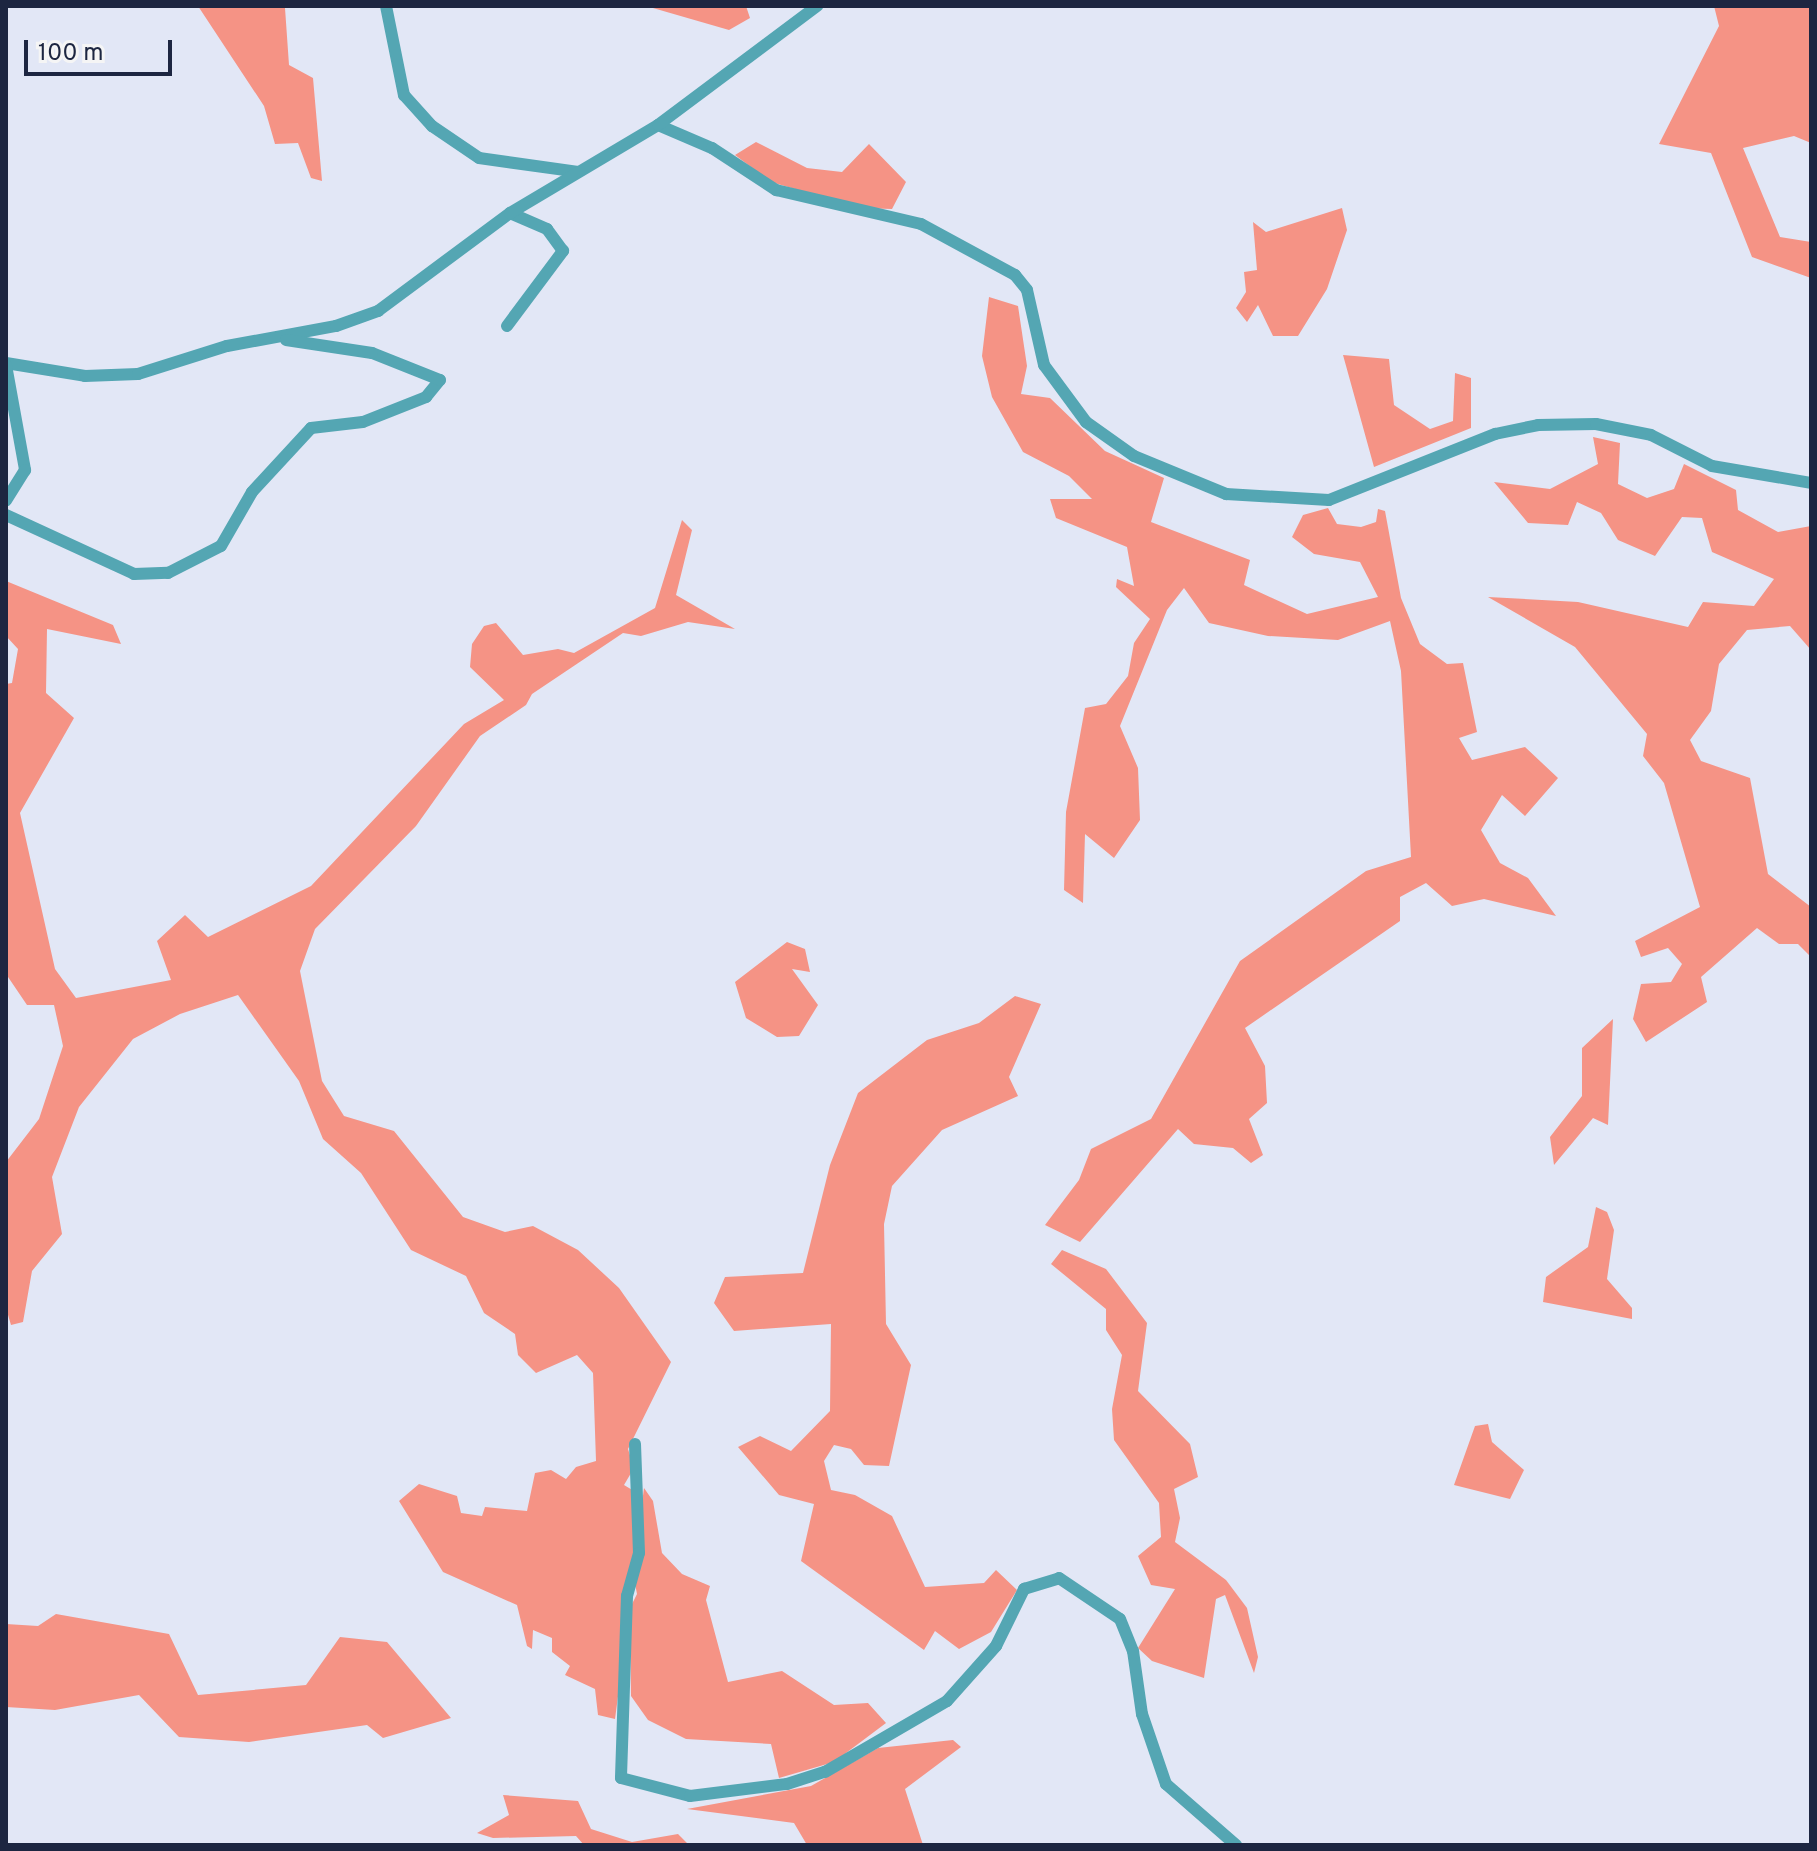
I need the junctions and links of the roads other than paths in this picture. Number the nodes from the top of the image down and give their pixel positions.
1 (386, 6) edge
2 (817, 6) edge
3 (658, 125) junction
4 (578, 172) junction
5 (510, 213) junction
6 (507, 326) dead end
7 (275, 338) junction
8 (6, 364) edge
9 (1811, 483) edge
10 (6, 501) edge
11 (6, 515) edge
12 (635, 1444) dead end
13 (1236, 1845) edge

1 - 4 street
2 - 3 street
3 - 4 street
3 - 9 street
4 - 5 street
5 - 6 street
5 - 7 street
7 - 8 street
7 - 11 street
8 - 10 street
12 - 13 street

